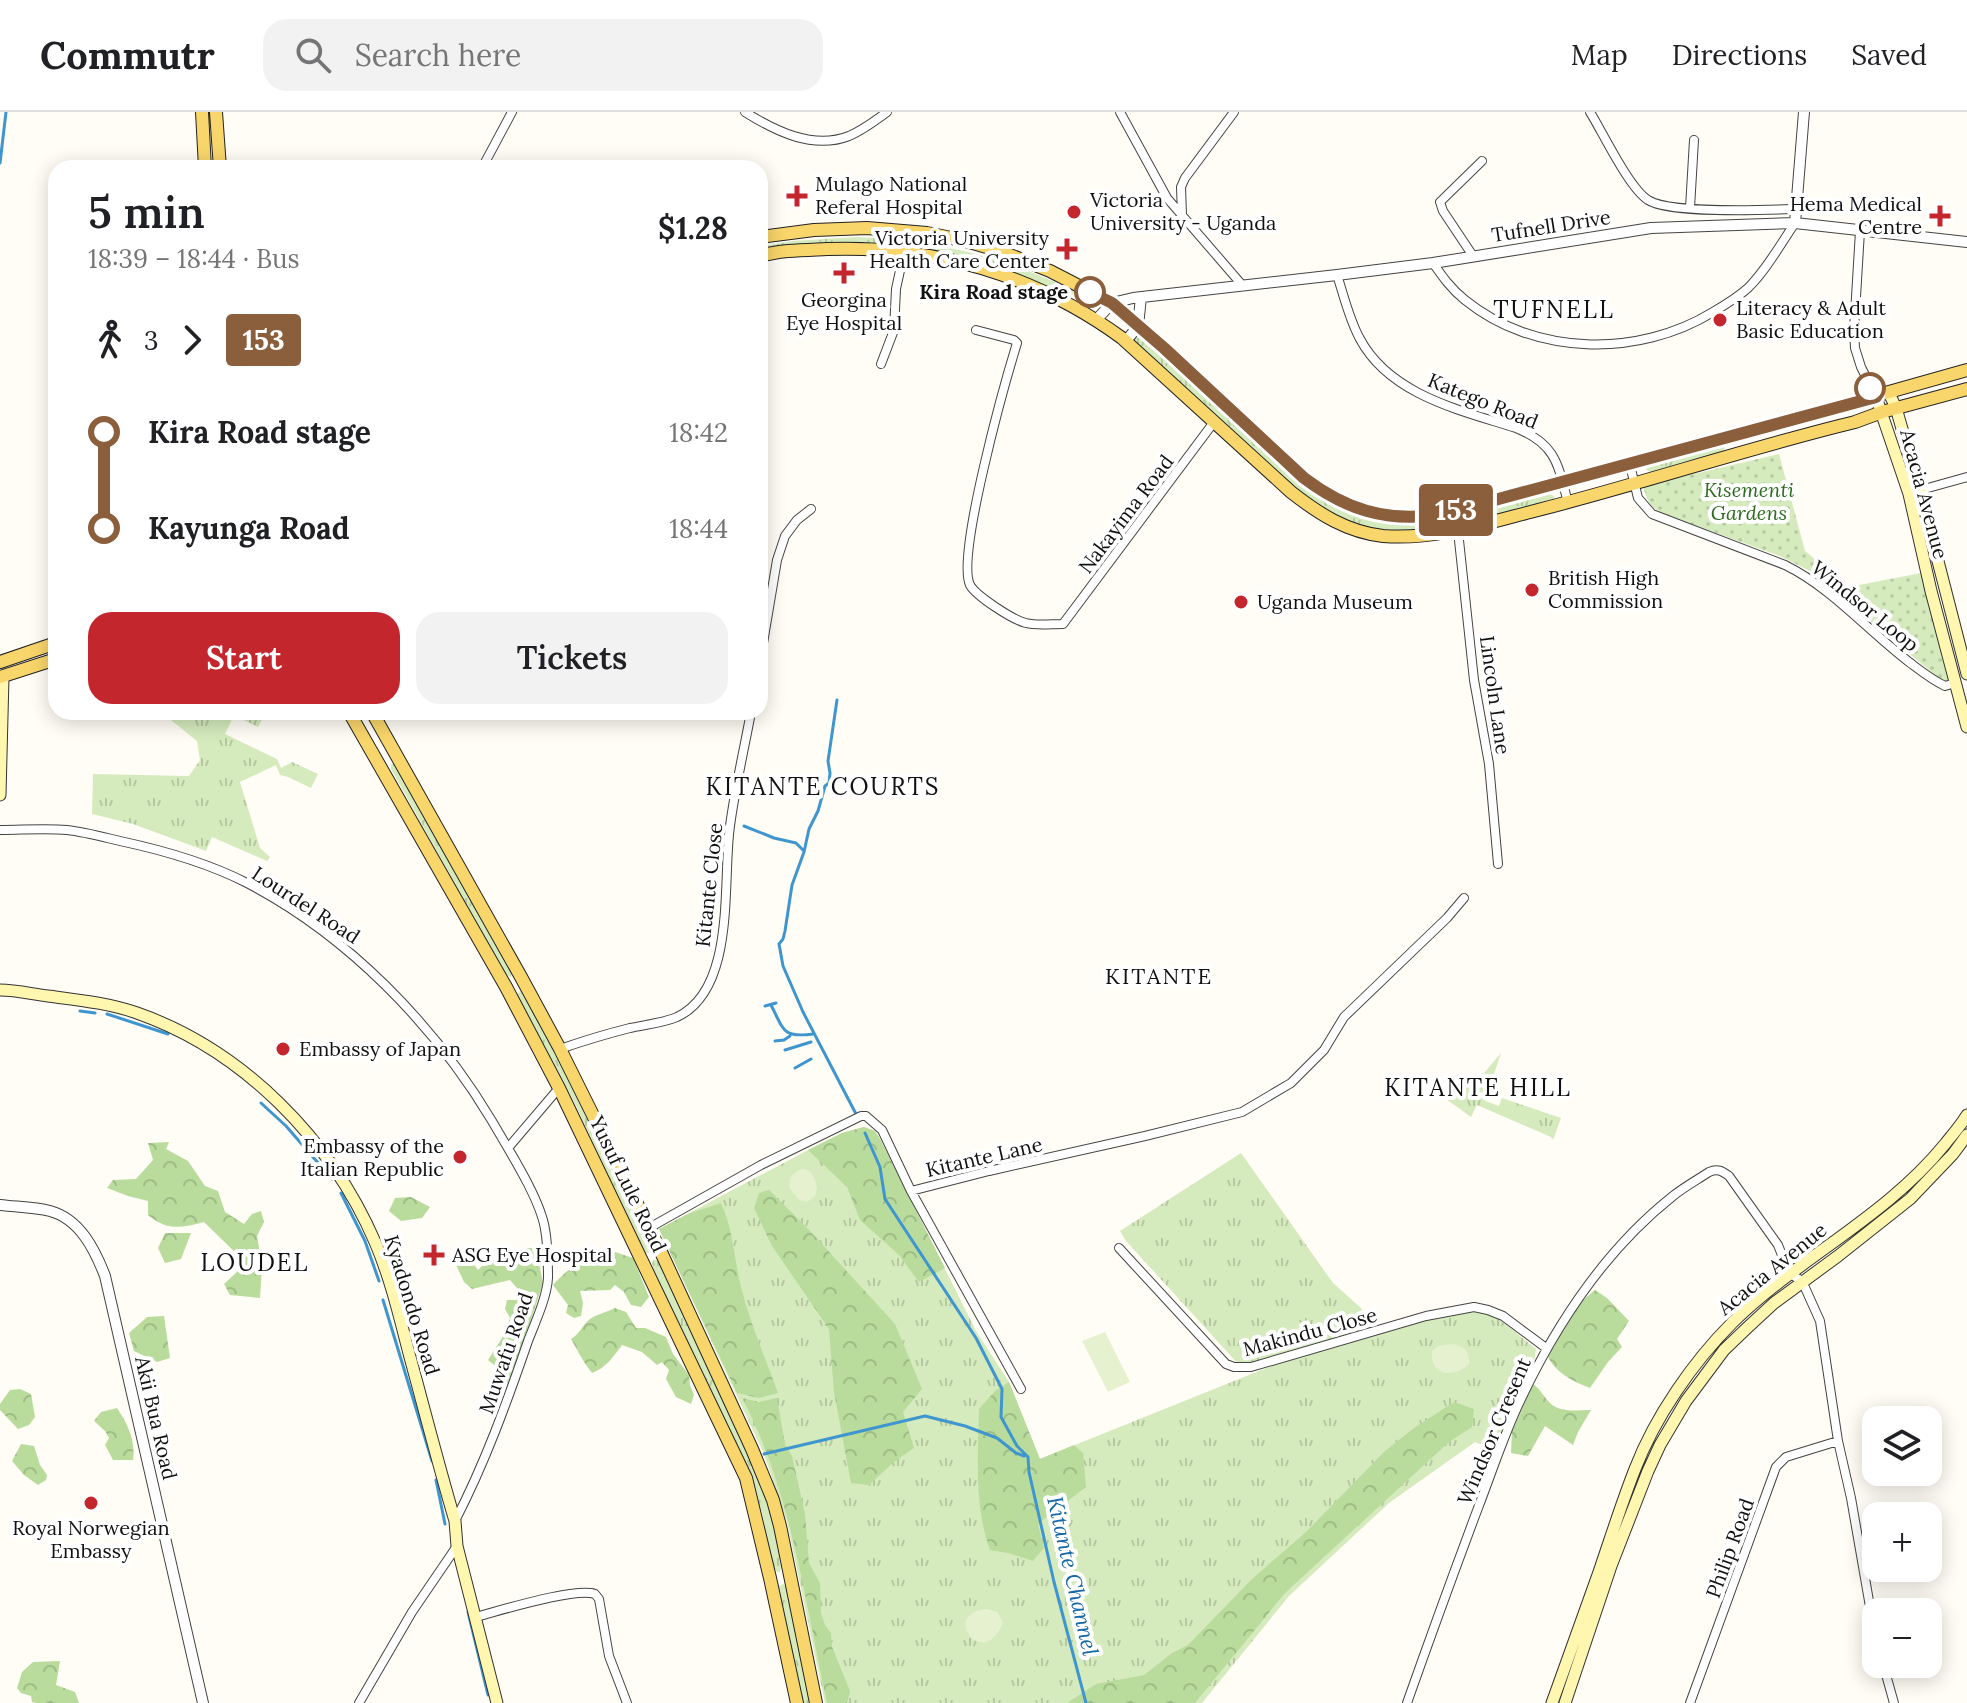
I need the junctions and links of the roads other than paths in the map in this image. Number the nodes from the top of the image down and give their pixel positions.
1 (202, 112) edge
2 (216, 112) edge
3 (512, 112) edge
4 (887, 112) edge
5 (1120, 112) edge
6 (1234, 112) edge
7 (1590, 112) edge
8 (1803, 112) edge
9 (752, 114) edge
10 (1694, 140) dead end
11 (205, 160) edge
12 (219, 160) edge
13 (486, 160) edge
14 (1482, 161) dead end
15 (1690, 208) junction
16 (1796, 209) junction
17 (1182, 216) junction
18 (1795, 223) junction
19 (1860, 231) junction
20 (768, 236) edge
21 (1967, 242) edge
22 (904, 252) junction
23 (768, 255) edge
24 (1473, 256) junction
25 (1433, 263) junction
26 (1337, 275) junction
27 (1243, 286) junction
28 (1141, 297) junction
29 (1112, 303) junction
30 (1097, 319) junction
31 (1138, 326) junction
32 (976, 330) dead end
33 (1126, 341) junction
34 (881, 364) dead end
35 (1967, 370) edge
36 (1967, 389) edge
37 (1873, 393) junction
38 (1889, 393) junction
39 (1896, 408) junction
40 (1882, 412) junction
41 (1214, 422) junction
42 (1630, 465) junction
43 (1967, 477) edge
44 (1562, 483) junction
45 (1634, 484) junction
46 (1914, 492) junction
47 (1568, 503) junction
48 (811, 509) dead end
49 (1452, 511) junction
50 (1458, 531) junction
51 (768, 613) edge
52 (48, 646) edge
53 (0, 662) edge
54 (48, 662) edge
55 (1967, 674) edge
56 (1, 677) edge
57 (1955, 683) junction
58 (354, 720) edge
59 (376, 720) edge
60 (750, 720) edge
61 (1967, 727) edge
62 (393, 750) junction
63 (375, 757) junction
64 (0, 795) edge
65 (0, 830) edge
66 (1498, 864) dead end
67 (1464, 898) dead end
68 (521, 977) junction
69 (506, 987) junction
70 (0, 990) edge
71 (560, 1049) junction
72 (559, 1088) junction
73 (1967, 1115) edge
74 (1967, 1135) edge
75 (508, 1148) junction
76 (911, 1191) junction
77 (0, 1205) edge
78 (649, 1228) junction
79 (1119, 1248) dead end
80 (1789, 1273) junction
81 (1802, 1281) junction
82 (1546, 1348) junction
83 (1021, 1389) dead end
84 (1838, 1441) junction
85 (455, 1521) junction
86 (457, 1546) junction
87 (790, 1573) junction
88 (770, 1578) junction
89 (1868, 1598) edge
90 (475, 1617) junction
91 (1887, 1678) edge
92 (203, 1703) edge
93 (359, 1703) edge
94 (497, 1703) edge
95 (627, 1703) edge
96 (797, 1703) edge
97 (816, 1703) edge
98 (1407, 1703) edge
99 (1552, 1703) edge
100 (1565, 1703) edge
101 (1690, 1703) edge
102 (1894, 1703) edge

1 - 11 main road
2 - 12 main road
3 - 13 street
4 - 9 street
5 - 17 street
6 - 17 street
7 - 15 street
8 - 16 street
10 - 15 street
14 - 24 street
15 - 16 street
16 - 18 street
17 - 27 street
18 - 19 street, Tufnell Drive
18 - 24 street, Tufnell Drive
18 - 25 street
19 - 21 street, Tufnell Drive
19 - 37 street
20 - 29 main road
22 - 23 main road
22 - 30 main road
22 - 34 street
24 - 25 street, Tufnell Drive
25 - 26 street, Tufnell Drive
26 - 27 street, Tufnell Drive
26 - 44 street, Katego Road
27 - 28 street, Tufnell Drive
28 - 29 street, Tufnell Drive
28 - 31 street
29 - 30 street
29 - 31 main road
30 - 33 main road
31 - 33 street
31 - 49 main road
32 - 41 street, Nakayima Road
33 - 41 main road
35 - 38 main road
36 - 39 main road
37 - 38 main road
37 - 40 main road, Acacia Avenue
37 - 42 main road
38 - 39 main road, Acacia Avenue
39 - 40 main road
39 - 46 main road, Acacia Avenue
40 - 45 main road
40 - 46 main road, Acacia Avenue
41 - 50 main road
42 - 44 main road
42 - 45 street
43 - 46 street
44 - 47 street, Katego Road
44 - 49 main road
45 - 47 main road
45 - 57 street, Windsor Loop
46 - 55 main road, Acacia Avenue
46 - 57 main road, Acacia Avenue
47 - 50 main road
48 - 51 street
49 - 50 street, Lincoln Lane
50 - 66 street, Lincoln Lane
52 - 53 main road
54 - 56 main road
56 - 64 main road
57 - 61 main road, Acacia Avenue
58 - 63 main road, Yusuf Lule Road
59 - 62 main road, Yusuf Lule Road
60 - 71 street, Kitante Close
62 - 63 main road
62 - 68 main road, Yusuf Lule Road
63 - 69 main road, Yusuf Lule Road
65 - 75 street, Lourdel Road
67 - 76 street, Kitante Lane
68 - 69 main road
68 - 71 main road, Yusuf Lule Road
69 - 72 main road, Yusuf Lule Road
70 - 85 main road, Kyadondo Road
71 - 78 main road, Yusuf Lule Road
72 - 75 street
72 - 88 main road, Yusuf Lule Road
73 - 80 main road, Acacia Avenue
74 - 81 main road, Acacia Avenue
75 - 85 street, Muwafu Road
76 - 78 street, Kitante Lane
76 - 83 street
77 - 92 street, Akii Bua Road
78 - 87 main road, Yusuf Lule Road
79 - 82 street, Makindu Close
80 - 81 street
80 - 82 street, Windsor Cresent
80 - 99 main road, Acacia Avenue
81 - 84 street
81 - 100 main road, Acacia Avenue
82 - 98 street, Windsor Cresent
84 - 89 street
84 - 101 street, Philip Road
85 - 86 main road, Kyadondo Road
86 - 90 main road, Kyadondo Road
86 - 93 street
87 - 88 main road
87 - 97 main road, Yusuf Lule Road
88 - 96 main road, Yusuf Lule Road
90 - 94 main road, Kyadondo Road
90 - 95 street
91 - 102 street

